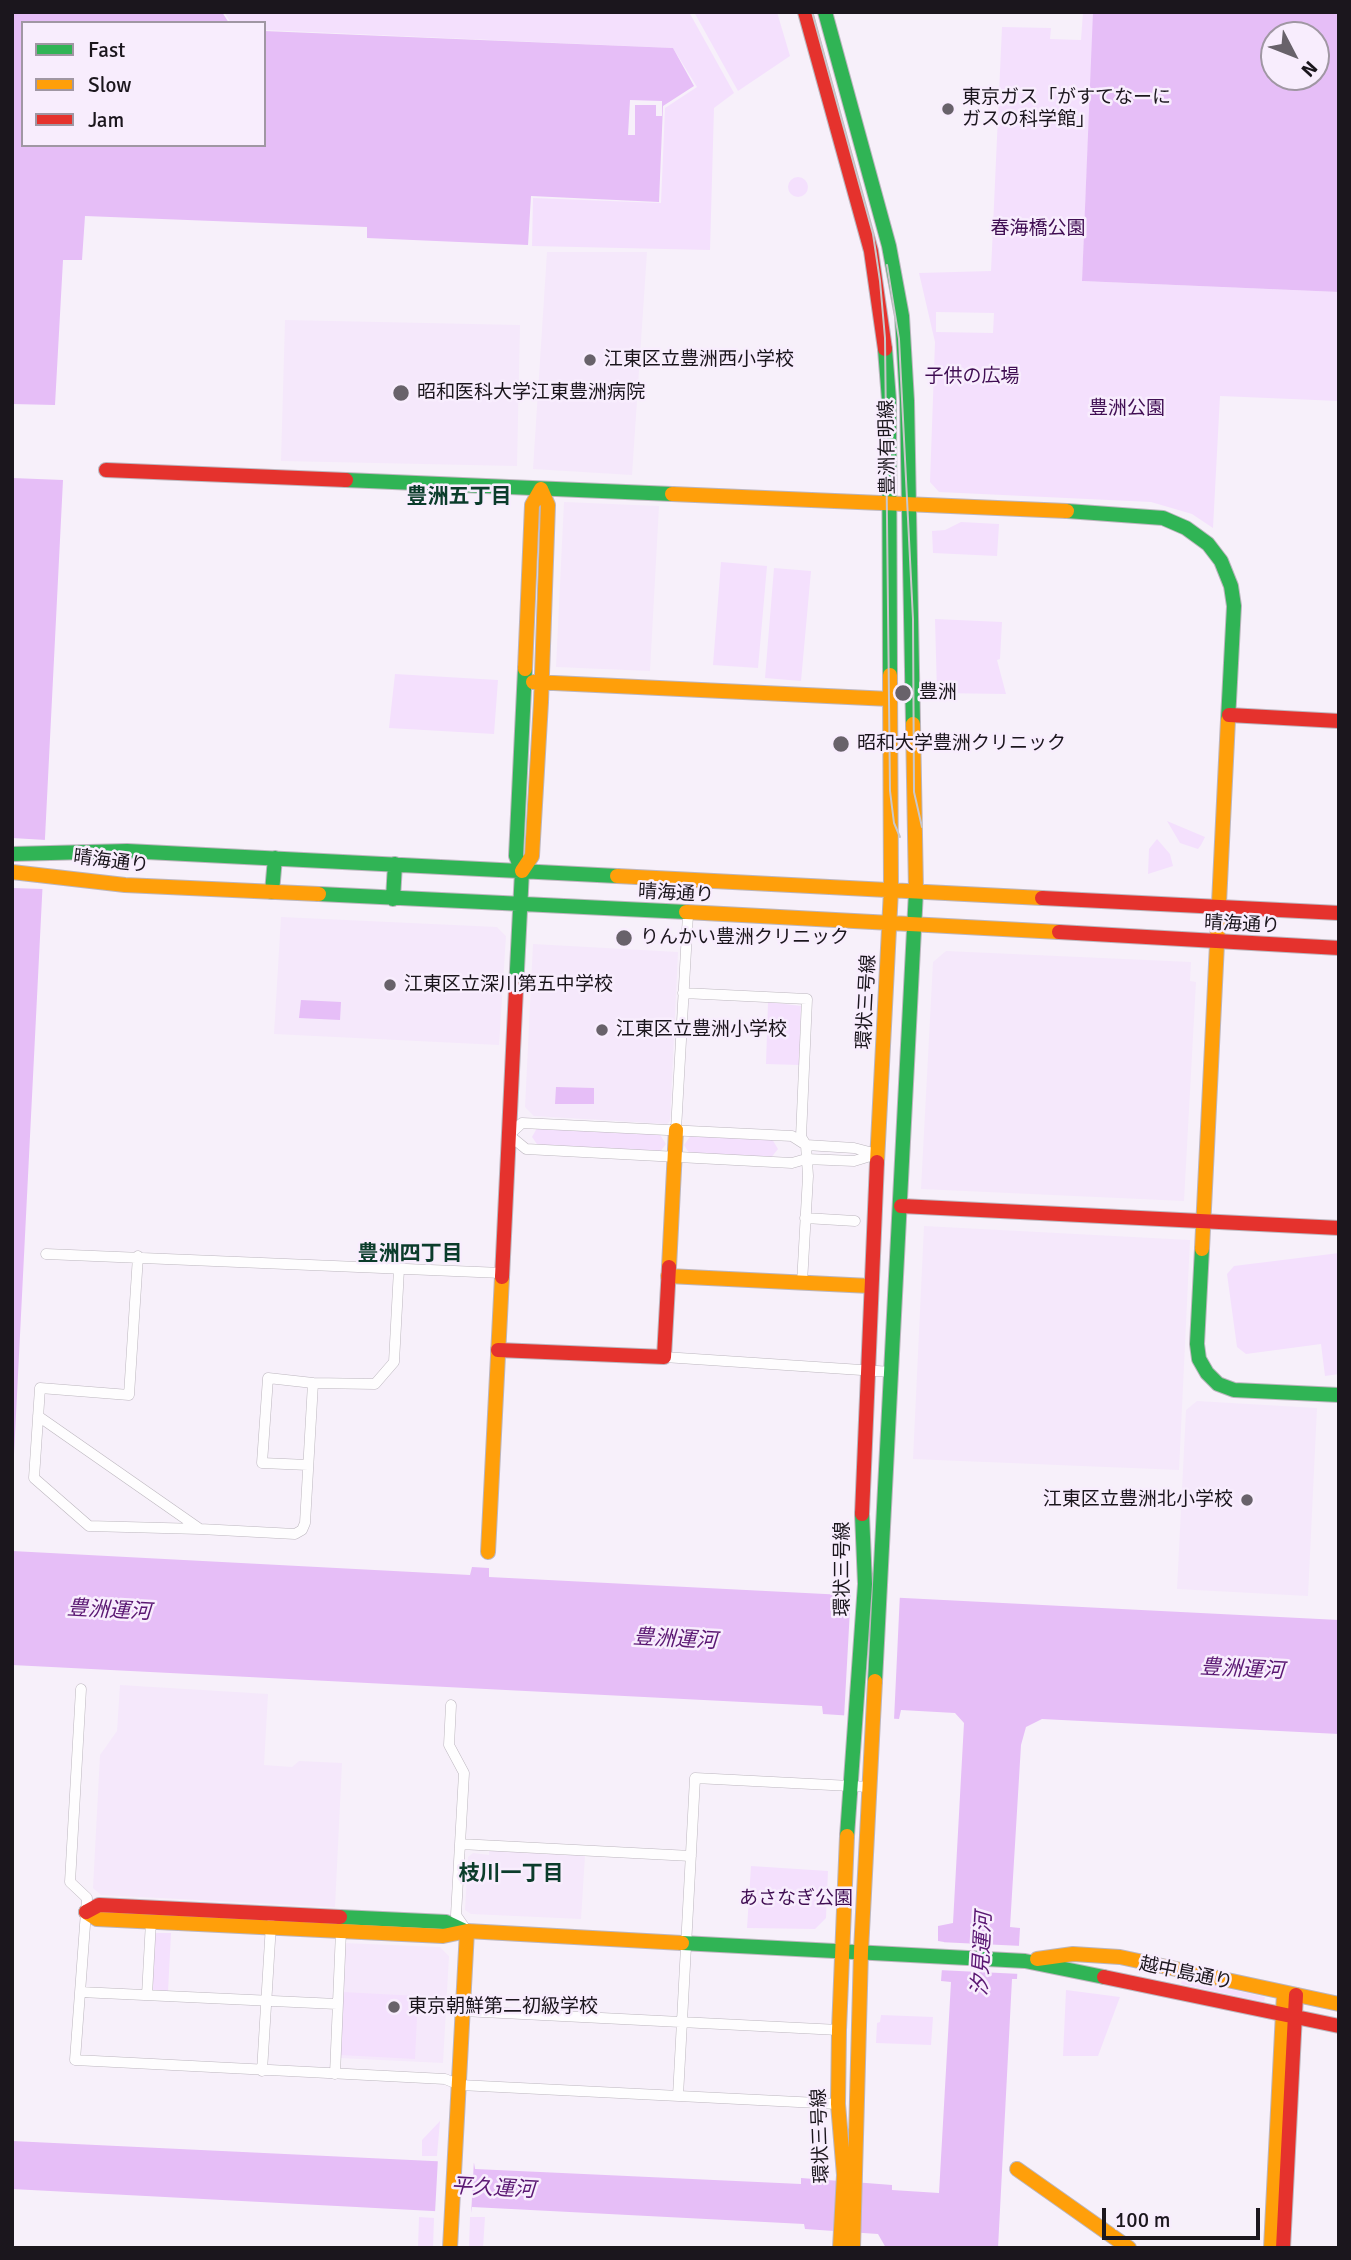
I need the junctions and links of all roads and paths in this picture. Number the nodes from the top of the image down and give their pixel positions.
1 (805, 12) edge
2 (825, 12) edge
3 (106, 470) dead end
4 (541, 489) junction
5 (889, 504) junction
6 (909, 504) junction
7 (524, 682) junction
8 (541, 682) junction
9 (890, 699) junction
10 (1229, 715) junction
11 (1339, 721) edge
12 (12, 854) edge
13 (275, 858) junction
14 (395, 864) junction
15 (522, 871) junction
16 (12, 872) edge
17 (891, 890) junction
18 (916, 891) junction
19 (272, 892) junction
20 (393, 899) junction
21 (520, 906) junction
22 (1219, 907) junction
23 (1339, 913) edge
24 (688, 914) junction
25 (890, 922) junction
26 (915, 925) junction
27 (1217, 944) junction
28 (1339, 948) edge
29 (683, 993) junction
30 (676, 1130) junction
31 (509, 1135) junction
32 (806, 1145) junction
33 (877, 1154) junction
34 (904, 1155) junction
35 (674, 1157) junction
36 (806, 1159) junction
37 (901, 1206) junction
38 (805, 1218) junction
39 (855, 1221) dead end
40 (1203, 1222) junction
41 (1339, 1228) edge
42 (46, 1254) dead end
43 (138, 1256) junction
44 (399, 1269) junction
45 (502, 1273) junction
46 (668, 1276) junction
47 (802, 1283) junction
48 (870, 1286) junction
49 (498, 1350) junction
50 (664, 1357) junction
51 (866, 1370) junction
52 (892, 1372) junction
53 (313, 1383) junction
54 (1339, 1395) edge
55 (38, 1416) junction
56 (308, 1465) junction
57 (200, 1529) junction
58 (488, 1552) dead end
59 (81, 1689) dead end
60 (451, 1705) dead end
61 (849, 1786) junction
62 (870, 1787) junction
63 (460, 1844) junction
64 (691, 1856) junction
65 (86, 1912) junction
66 (271, 1920) junction
67 (151, 1921) junction
68 (341, 1931) junction
69 (467, 1931) junction
70 (685, 1943) junction
71 (842, 1950) junction
72 (861, 1951) junction
73 (1025, 1961) junction
74 (80, 1992) junction
75 (1290, 1994) junction
76 (147, 1995) junction
77 (267, 2001) junction
78 (337, 2004) junction
79 (1339, 2004) edge
80 (463, 2011) junction
81 (1289, 2015) junction
82 (682, 2022) junction
83 (1339, 2026) edge
84 (839, 2030) junction
85 (262, 2071) junction
86 (335, 2074) junction
87 (460, 2085) junction
88 (678, 2096) junction
89 (838, 2104) junction
90 (1017, 2169) dead end
91 (850, 2176) junction
92 (847, 2241) edge
93 (450, 2248) edge
94 (1129, 2248) edge
95 (1271, 2248) edge
96 (1283, 2248) edge

1 - 5 street, 豊洲有明線
2 - 6 street, 豊洲有明線
3 - 4 street
4 - 5 street
4 - 7 street
4 - 8 street
5 - 6 street
5 - 9 street, 豊洲有明線
6 - 10 street
6 - 18 street, 豊洲有明線
7 - 8 street
7 - 15 street
8 - 9 street
8 - 15 street
9 - 17 street, 豊洲有明線
10 - 11 street
10 - 22 street
12 - 13 street, 晴海通り
13 - 14 street, 晴海通り
13 - 19 street
14 - 15 street, 晴海通り
14 - 20 street
15 - 17 street, 晴海通り
15 - 21 street
16 - 19 street, 晴海通り
17 - 18 street, 晴海通り
17 - 25 street, 環状三号線
18 - 22 street, 晴海通り
18 - 26 street, 環状三号線
19 - 20 street, 晴海通り
20 - 21 street, 晴海通り
21 - 24 street, 晴海通り
21 - 31 street
22 - 23 street, 晴海通り
22 - 27 street
24 - 25 street, 晴海通り
24 - 29 street
25 - 26 street, 晴海通り
25 - 33 street, 環状三号線
26 - 27 street, 晴海通り
26 - 34 street, 環状三号線
27 - 28 street, 晴海通り
27 - 40 street
29 - 30 street
29 - 32 street
30 - 31 street
30 - 32 street
30 - 35 street
31 - 35 street
31 - 45 street
32 - 33 street
32 - 36 street
33 - 34 street
33 - 36 street
33 - 48 street, 環状三号線
34 - 37 street, 環状三号線
35 - 36 street
35 - 46 street
36 - 38 street
37 - 40 street
37 - 52 street, 環状三号線
38 - 39 street
38 - 47 street
40 - 41 street
40 - 54 street
42 - 43 street
43 - 44 street
43 - 55 street
44 - 45 street
44 - 53 street
45 - 49 street
46 - 47 street
46 - 50 street
47 - 48 street
48 - 51 street, 環状三号線
49 - 50 street
49 - 58 street
50 - 51 street
51 - 52 street
51 - 61 street, 環状三号線
52 - 62 street, 環状三号線
53 - 56 street
53 - 56 street
55 - 57 street
55 - 57 street
56 - 57 street
59 - 65 street
60 - 63 street
61 - 62 street
61 - 64 street
61 - 71 street, 環状三号線
62 - 72 street, 環状三号線
63 - 64 street
63 - 69 street
64 - 70 street
65 - 66 street
65 - 67 street
65 - 74 street
66 - 67 street
66 - 68 street
66 - 69 street
66 - 77 street
67 - 76 street
68 - 69 street
68 - 78 street
69 - 70 street, 越中島通り
69 - 80 street
70 - 71 street, 越中島通り
70 - 82 street
71 - 72 street, 越中島通り
71 - 84 street, 環状三号線
72 - 73 street, 越中島通り
72 - 91 street, 環状三号線
73 - 75 street, 越中島通り
73 - 81 street, 越中島通り
74 - 76 street
74 - 85 street
75 - 79 street, 越中島通り
75 - 81 street
76 - 77 street
77 - 78 street
77 - 85 street
78 - 86 street
80 - 82 street
80 - 87 street
81 - 83 street, 越中島通り
81 - 95 street
81 - 96 street
82 - 84 street
82 - 88 street
84 - 89 street, 環状三号線
85 - 86 street
86 - 87 street
87 - 88 street
87 - 93 street
88 - 89 street
89 - 91 street, 環状三号線
90 - 94 street
91 - 92 street, 環状三号線

